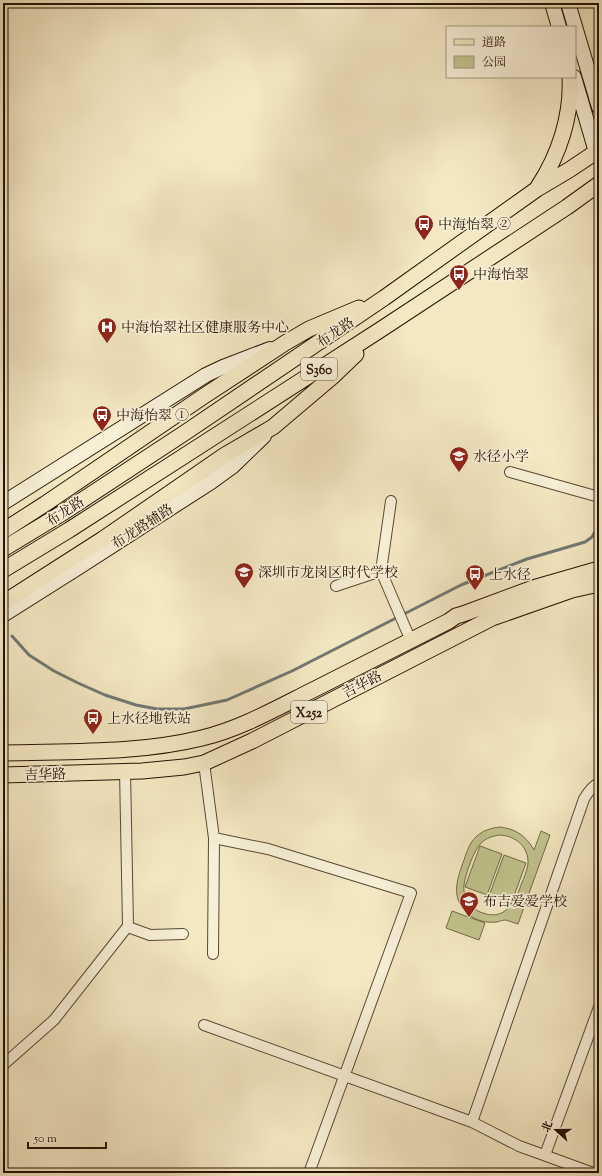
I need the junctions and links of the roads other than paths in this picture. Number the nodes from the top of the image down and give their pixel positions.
1 (552, 3) edge
2 (568, 3) edge
3 (559, 26) edge
4 (575, 26) edge
5 (576, 30) edge
6 (570, 78) edge
7 (574, 78) edge
8 (598, 103) edge
9 (597, 151) edge
10 (599, 184) edge
11 (536, 189) junction
12 (384, 298) junction
13 (380, 330) junction
14 (285, 343) junction
15 (273, 427) junction
16 (510, 472) dead end
17 (599, 497) edge
18 (391, 501) dead end
19 (3, 503) edge
20 (3, 531) edge
21 (3, 549) edge
22 (599, 569) edge
23 (3, 570) edge
24 (381, 572) junction
25 (599, 584) edge
26 (336, 586) dead end
27 (3, 603) edge
28 (3, 615) edge
29 (410, 640) junction
30 (3, 753) edge
31 (204, 763) junction
32 (125, 771) junction
33 (3, 775) edge
34 (599, 782) edge
35 (214, 838) junction
36 (128, 927) junction
37 (183, 934) dead end
38 (214, 954) dead end
39 (599, 1007) edge
40 (204, 1025) dead end
41 (3, 1064) edge
42 (344, 1076) junction
43 (472, 1122) junction
44 (545, 1155) junction
45 (309, 1173) edge
46 (593, 1173) edge

1 - 3 main road
2 - 4 main road
5 - 8 main road
6 - 11 main road
7 - 9 main road
9 - 11 main road, 布龙路 / S360
10 - 13 main road, 布龙路 / S360
11 - 12 main road, 布龙路 / S360
12 - 14 main road
12 - 21 main road, 布龙路 / S360
13 - 15 main road
13 - 23 main road, 布龙路 / S360
14 - 19 main road
14 - 20 main road
15 - 27 main road
15 - 28 main road, 布龙路辅路
16 - 17 street
18 - 24 street
22 - 29 main road, 吉华路 / X252
24 - 26 street
24 - 29 street
25 - 31 main road, 吉华路 / X252
29 - 30 main road, 吉华路 / X252
31 - 32 main road, 吉华路 / X252
31 - 35 street
32 - 33 main road, 吉华路 / X252
32 - 36 street
34 - 43 street
35 - 38 street
35 - 42 street
36 - 37 street
36 - 41 street
39 - 44 street
40 - 42 street
42 - 43 street
42 - 45 street
43 - 44 street
44 - 46 street

